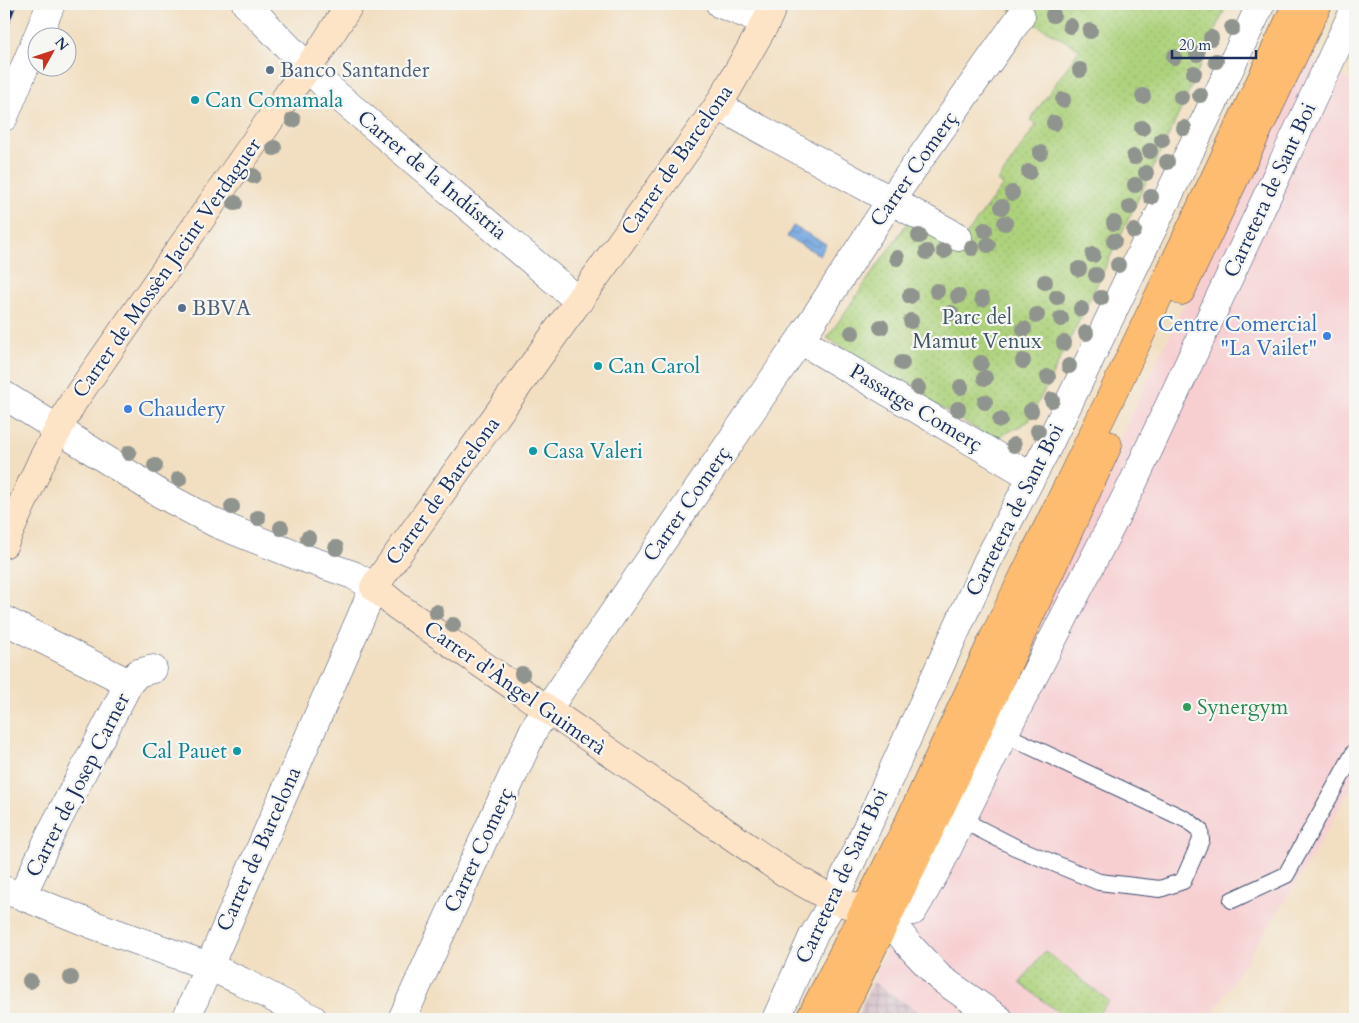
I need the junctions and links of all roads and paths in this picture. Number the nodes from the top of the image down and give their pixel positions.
1 (51, 4) edge
2 (246, 4) edge
3 (350, 4) edge
4 (720, 4) edge
5 (1261, 4) edge
6 (1297, 4) edge
7 (1318, 4) edge
8 (1355, 8) edge
9 (770, 13) edge
10 (1021, 16) dead end
11 (309, 67) junction
12 (718, 106) junction
13 (4, 116) edge
14 (891, 200) junction
15 (958, 237) dead end
16 (579, 301) junction
17 (796, 346) junction
18 (4, 395) edge
19 (58, 429) junction
20 (1032, 478) junction
21 (4, 544) edge
22 (374, 587) junction
23 (4, 620) edge
24 (153, 669) dead end
25 (129, 683) junction
26 (547, 708) junction
27 (1004, 734) junction
28 (1355, 751) edge
29 (962, 820) junction
30 (13, 893) edge
31 (834, 900) junction
32 (1232, 900) dead end
33 (876, 913) junction
34 (208, 966) junction
35 (186, 1019) edge
36 (313, 1019) edge
37 (402, 1019) edge
38 (776, 1019) edge
39 (810, 1019) edge
40 (838, 1019) edge
41 (999, 1019) edge

1 - 13 street
2 - 11 street, Carrer de la Indústria
3 - 11 street, Carrer de Mossèn Jacint Verdaguer
4 - 9 street
5 - 20 street, Carretera de Sant Boi
6 - 33 main road
7 - 33 main road
8 - 27 street, Carretera de Sant Boi
9 - 12 street, Carrer de Barcelona
10 - 14 street, Carrer Comerç
11 - 16 street, Carrer de la Indústria
11 - 19 street, Carrer de Mossèn Jacint Verdaguer
12 - 14 street
12 - 16 street, Carrer de Barcelona
14 - 15 street
14 - 17 street, Carrer Comerç
16 - 22 street, Carrer de Barcelona
17 - 20 street, Passatge Comerç
17 - 26 street, Carrer Comerç
18 - 19 street, Carrer d'Àngel Guimerà
19 - 21 street, Carrer de Mossèn Jacint Verdaguer
19 - 22 street, Carrer d'Àngel Guimerà
20 - 31 street, Carretera de Sant Boi
22 - 26 street, Carrer d'Àngel Guimerà
22 - 34 street, Carrer de Barcelona
23 - 25 street, Carrer de Josep Carner
24 - 25 street, Carrer de Josep Carner
25 - 30 street, Carrer de Josep Carner
26 - 31 street, Carrer d'Àngel Guimerà
26 - 37 street, Carrer Comerç
27 - 29 street, Carretera de Sant Boi
27 - 29 lane
28 - 32 lane
29 - 33 street, Carretera de Sant Boi
30 - 34 street
31 - 33 street, Carrer d'Àngel Guimerà
31 - 38 street, Carretera de Sant Boi
33 - 39 main road
33 - 40 main road
33 - 41 street
34 - 35 street, Carrer de Barcelona
34 - 36 street

